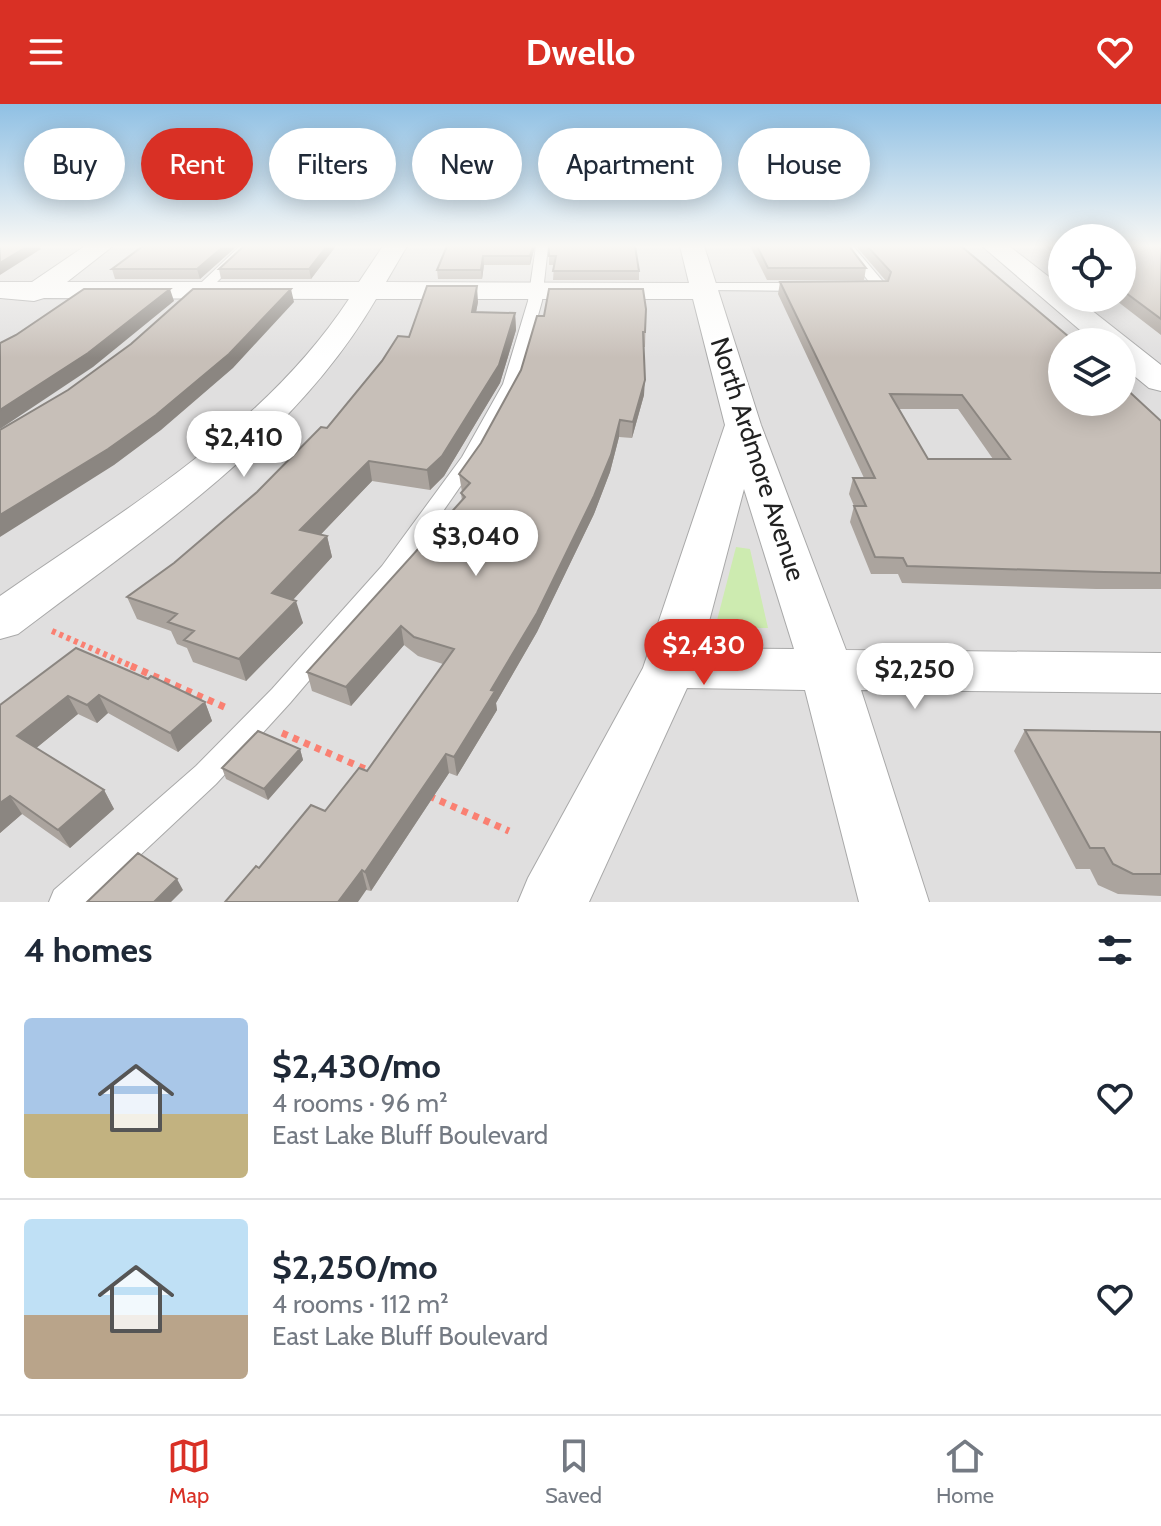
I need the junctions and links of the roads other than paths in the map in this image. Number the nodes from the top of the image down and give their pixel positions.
1 (48, 283) edge
2 (209, 283) edge
3 (374, 283) edge
4 (538, 283) edge
5 (616, 283) edge
6 (702, 283) edge
7 (784, 283) edge
8 (877, 283) edge
9 (1040, 283) edge
10 (822, 287) edge
11 (851, 287) edge
12 (0, 290) edge
13 (38, 290) junction
14 (201, 291) junction
15 (370, 291) junction
16 (537, 291) junction
17 (180, 310) edge
18 (0, 315) edge
19 (1096, 328) edge
20 (1136, 361) edge
21 (1161, 381) edge
22 (743, 425) junction
23 (0, 621) edge
24 (670, 668) junction
25 (828, 672) junction
26 (1161, 673) edge
27 (66, 902) edge
28 (553, 902) edge
29 (894, 902) edge

1 - 13 street
2 - 14 lane
3 - 15 street
4 - 16 lane
5 - 16 street
6 - 22 street, North Ardmore Avenue
7 - 10 lane
8 - 11 lane
9 - 19 street
12 - 13 street
13 - 14 street
13 - 18 street
14 - 15 street
14 - 17 lane
15 - 16 street
15 - 23 street
16 - 27 lane
20 - 21 street
22 - 24 street
22 - 25 street, North Ardmore Avenue
24 - 25 street
24 - 28 street
25 - 26 street
25 - 29 street, North Ardmore Avenue

